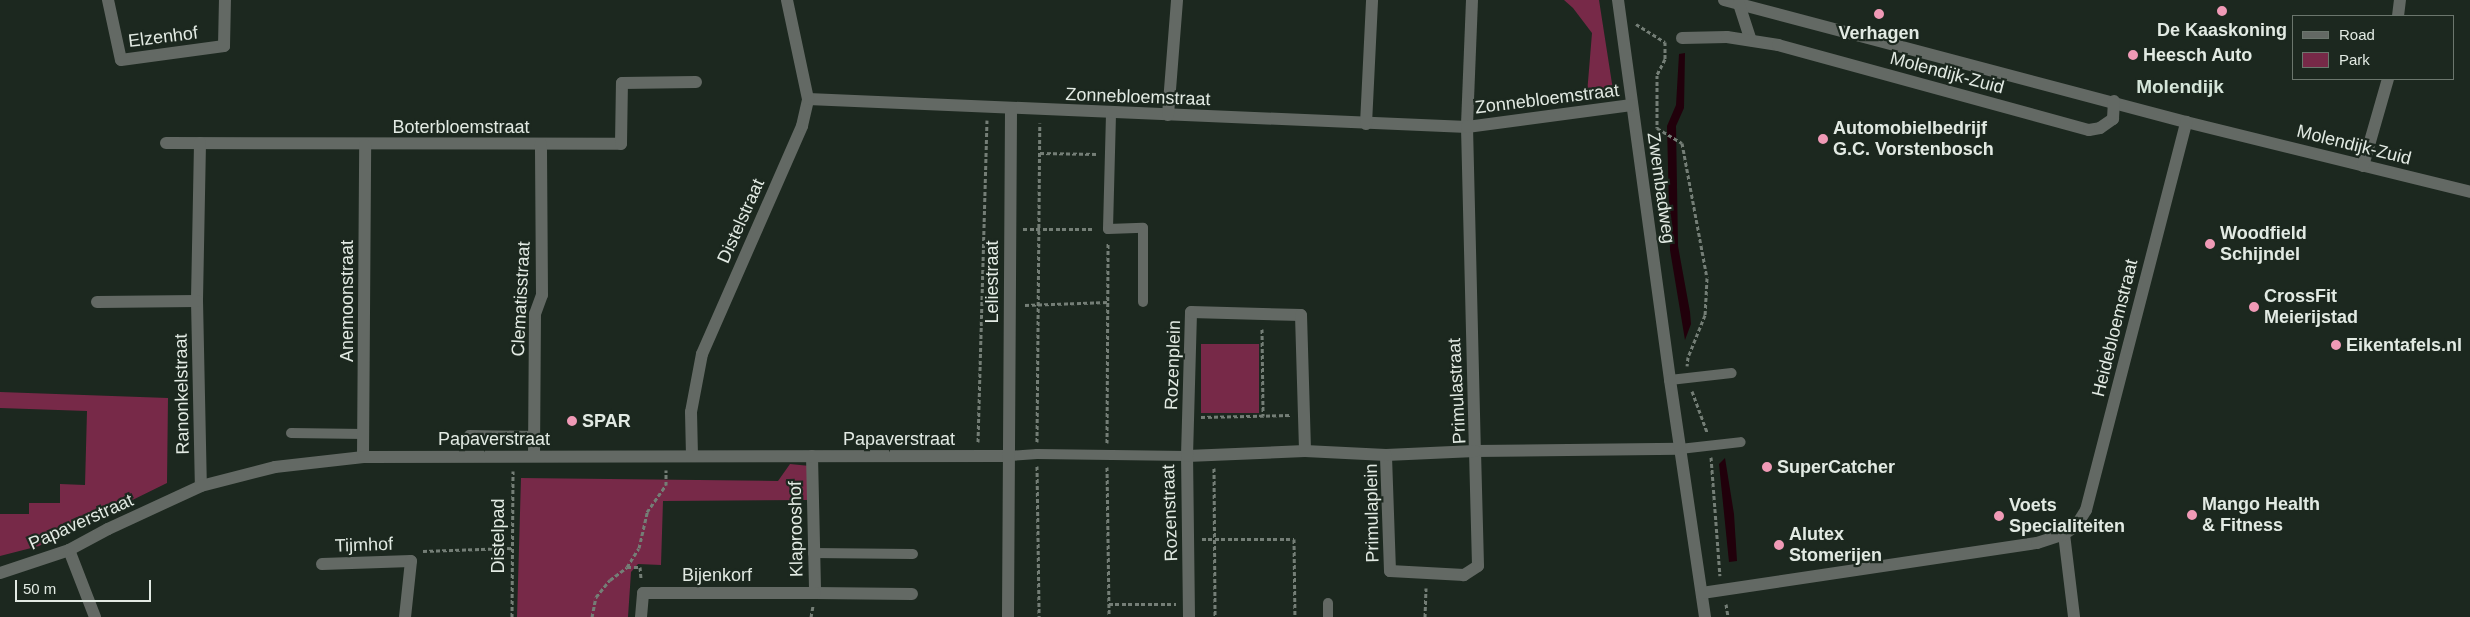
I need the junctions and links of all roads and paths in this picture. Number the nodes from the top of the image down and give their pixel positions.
1 (108, 0) edge
2 (225, 0) edge
3 (787, 0) edge
4 (1177, 0) edge
5 (1372, 0) edge
6 (1472, 0) edge
7 (1724, 0) edge
8 (2400, 0) edge
9 (1739, 4) junction
10 (1619, 5) edge
11 (2398, 15) edge
12 (1682, 38) dead end
13 (1750, 40) junction
14 (2388, 80) edge
15 (696, 82) dead end
16 (808, 99) junction
17 (2114, 101) junction
18 (1632, 105) junction
19 (988, 107) junction
20 (1011, 108) junction
21 (1039, 110) junction
22 (1111, 114) junction
23 (1168, 115) junction
24 (2186, 122) junction
25 (1366, 124) junction
26 (1467, 127) junction
27 (166, 143) dead end
28 (200, 143) junction
29 (1682, 143) dead end
30 (541, 144) junction
31 (365, 145) junction
32 (1040, 153) junction
33 (1109, 154) junction
34 (2363, 166) junction
35 (2470, 192) edge
36 (1010, 229) junction
37 (1108, 229) junction
38 (1039, 230) junction
39 (197, 301) junction
40 (97, 302) dead end
41 (1108, 302) junction
42 (1143, 302) dead end
43 (1009, 305) junction
44 (1038, 305) junction
45 (1262, 314) junction
46 (1732, 373) dead end
47 (1670, 380) junction
48 (1304, 414) junction
49 (1263, 416) junction
50 (1188, 418) junction
51 (291, 433) dead end
52 (364, 434) junction
53 (469, 435) dead end
54 (534, 436) junction
55 (1741, 442) dead end
56 (1680, 449) junction
57 (1305, 451) junction
58 (1475, 451) junction
59 (1037, 454) junction
60 (1214, 455) junction
61 (1386, 455) junction
62 (513, 456) junction
63 (534, 456) junction
64 (666, 456) junction
65 (692, 456) junction
66 (812, 456) junction
67 (1009, 456) junction
68 (1107, 456) junction
69 (1187, 456) junction
70 (364, 457) junction
71 (977, 457) junction
72 (201, 486) junction
73 (2064, 534) junction
74 (1189, 539) junction
75 (1214, 540) junction
76 (512, 548) junction
77 (69, 550) junction
78 (813, 553) junction
79 (913, 554) dead end
80 (411, 561) junction
81 (322, 564) dead end
82 (627, 567) junction
83 (0, 573) edge
84 (1426, 574) junction
85 (1702, 592) junction
86 (643, 593) junction
87 (815, 593) junction
88 (912, 594) dead end
89 (1328, 603) dead end
90 (1109, 604) junction
91 (1189, 611) edge
92 (96, 617) edge
93 (405, 617) edge
94 (512, 617) edge
95 (592, 617) edge
96 (641, 617) edge
97 (1008, 617) edge
98 (1039, 617) edge
99 (1109, 617) edge
100 (1214, 617) edge
101 (1295, 617) edge
102 (1328, 617) edge
103 (1425, 617) edge
104 (1705, 617) edge
105 (2074, 617) edge

1 - 2 street, Elzenhof
3 - 16 street, Distelstraat
4 - 23 street
5 - 25 street
6 - 26 street, Zonnebloemstraat
7 - 9 street, Molendijk-Zuid
8 - 11 street
9 - 13 street
9 - 17 street, Molendijk-Zuid
10 - 18 street, Zwembadweg
10 - 29 path
12 - 13 street, Molendijk-Zuid
13 - 17 street, Molendijk-Zuid
14 - 34 street
15 - 30 street, Boterbloemstraat
16 - 19 street, Zonnebloemstraat
16 - 65 street, Distelstraat
17 - 24 street, Molendijk-Zuid
18 - 26 street, Zonnebloemstraat
18 - 47 street, Zwembadweg
19 - 20 street, Zonnebloemstraat
19 - 71 path
20 - 21 street, Zonnebloemstraat
20 - 36 street, Leliestraat
21 - 22 street, Zonnebloemstraat
21 - 32 path
22 - 23 street, Zonnebloemstraat
22 - 33 lane
23 - 25 street, Zonnebloemstraat
24 - 34 street, Molendijk-Zuid
24 - 73 street, Heidebloemstraat
25 - 26 street, Zonnebloemstraat
26 - 58 street, Primulastraat
27 - 28 street, Boterbloemstraat
28 - 31 street, Boterbloemstraat
28 - 39 street, Ranonkelstraat
30 - 31 street, Boterbloemstraat
30 - 54 street, Clematisstraat
31 - 52 street, Anemoonstraat
32 - 33 path
32 - 38 path
33 - 37 lane
34 - 35 street, Molendijk-Zuid
36 - 38 path
36 - 43 street, Leliestraat
37 - 38 path
37 - 41 path
37 - 42 lane
38 - 44 path
39 - 40 street
39 - 72 street, Ranonkelstraat
41 - 44 path
41 - 68 path
43 - 44 path
43 - 67 street, Leliestraat
44 - 59 path
45 - 48 street, Rozenplein
45 - 49 path
45 - 50 street, Rozenplein
46 - 47 lane
47 - 56 street, Zwembadweg
48 - 49 path
48 - 57 street, Rozenplein
49 - 50 path
50 - 69 street, Rozenplein
51 - 52 lane
52 - 70 street, Anemoonstraat
53 - 54 lane
54 - 63 street, Clematisstraat
55 - 56 lane
56 - 58 street, Primulastraat
56 - 85 street, Zwembadweg
57 - 60 street
57 - 61 street
58 - 61 street, Primulaplein
58 - 84 street, Primulaplein
59 - 67 lane
59 - 68 lane
59 - 98 path
60 - 69 street
60 - 75 path
61 - 84 street, Primulaplein
62 - 63 street, Papaverstraat
62 - 70 street, Papaverstraat
62 - 76 path, Distelpad
63 - 64 street, Papaverstraat
64 - 65 street, Papaverstraat
64 - 82 path
65 - 66 street, Papaverstraat
66 - 71 street, Papaverstraat
66 - 78 street, Klaprooshof
67 - 71 street, Papaverstraat
67 - 97 street, Leliestraat
68 - 69 lane, Rozenstraat
68 - 90 path
69 - 74 street, Rozenstraat
70 - 72 street, Papaverstraat
72 - 77 street, Papaverstraat
73 - 85 street, Heidebloemstraat
73 - 105 street
74 - 75 path
74 - 91 street, Rozenstraat
75 - 100 path
75 - 101 path
76 - 80 path
76 - 94 path, Distelpad
77 - 83 street, Papaverstraat
77 - 92 street
78 - 79 lane
78 - 87 street, Klaprooshof
80 - 81 street, Tijmhof
80 - 93 street, Tijmhof
82 - 86 path
82 - 95 path
84 - 103 path
85 - 104 street, Zwembadweg
86 - 87 street, Bijenkorf
86 - 96 street
87 - 88 street, Klaprooshof
89 - 102 lane
90 - 91 path
90 - 99 path

